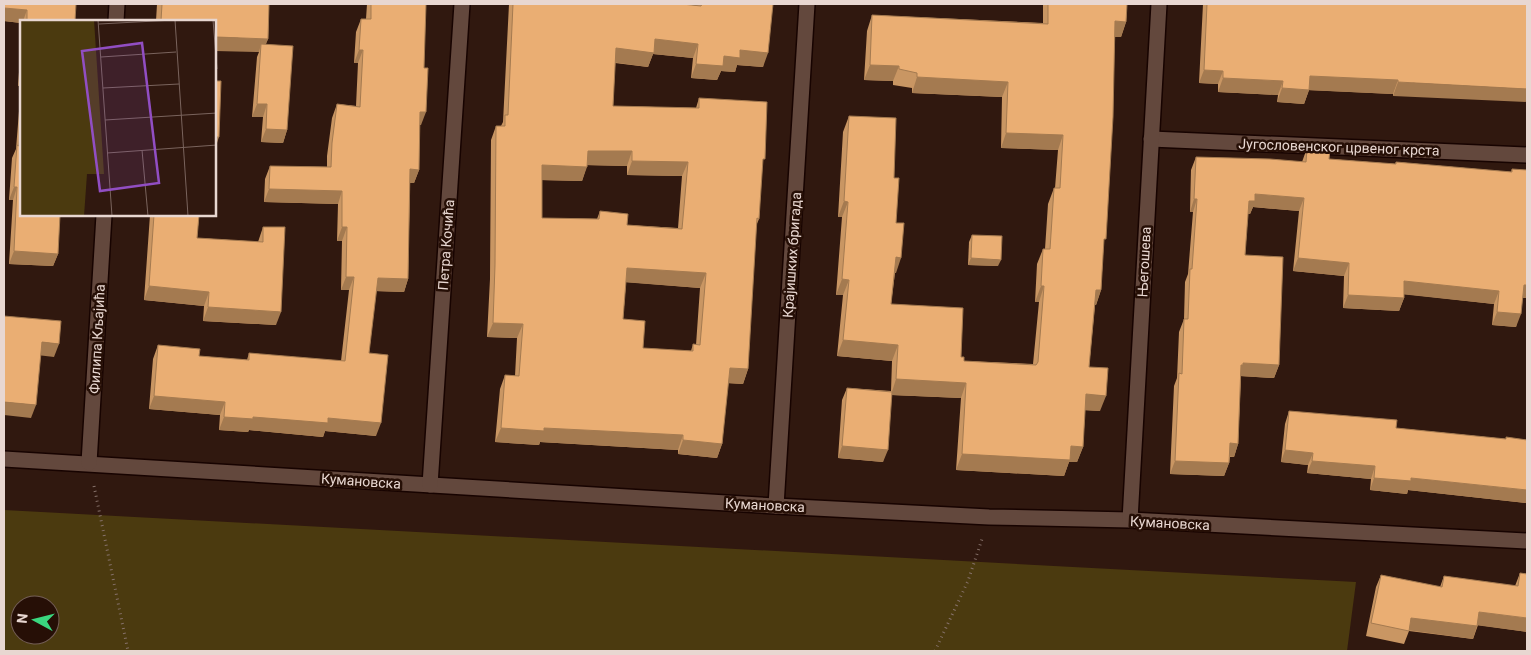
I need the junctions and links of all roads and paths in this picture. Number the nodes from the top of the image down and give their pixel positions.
1 (117, 4) edge
2 (462, 4) edge
3 (807, 4) edge
4 (1158, 4) edge
5 (116, 20) edge
6 (1151, 139) junction
7 (1527, 155) edge
8 (104, 216) edge
9 (4, 459) edge
10 (89, 463) junction
11 (430, 485) junction
12 (776, 506) junction
13 (989, 517) junction
14 (1130, 520) junction
15 (1527, 541) edge
16 (128, 651) edge
17 (935, 651) edge

1 - 5 street
2 - 11 street, Петра Кочића
3 - 12 street, Крајишких бригада
4 - 6 street, Његошева
6 - 7 street, Југословенског црвеног крста
6 - 14 street, Његошева
8 - 10 street, Филипа Кљајића
9 - 10 street, Кумановска
10 - 11 street, Кумановска
10 - 16 path
11 - 12 street, Кумановска
12 - 13 street, Кумановска
13 - 14 street, Кумановска
13 - 17 path
14 - 15 street, Кумановска

